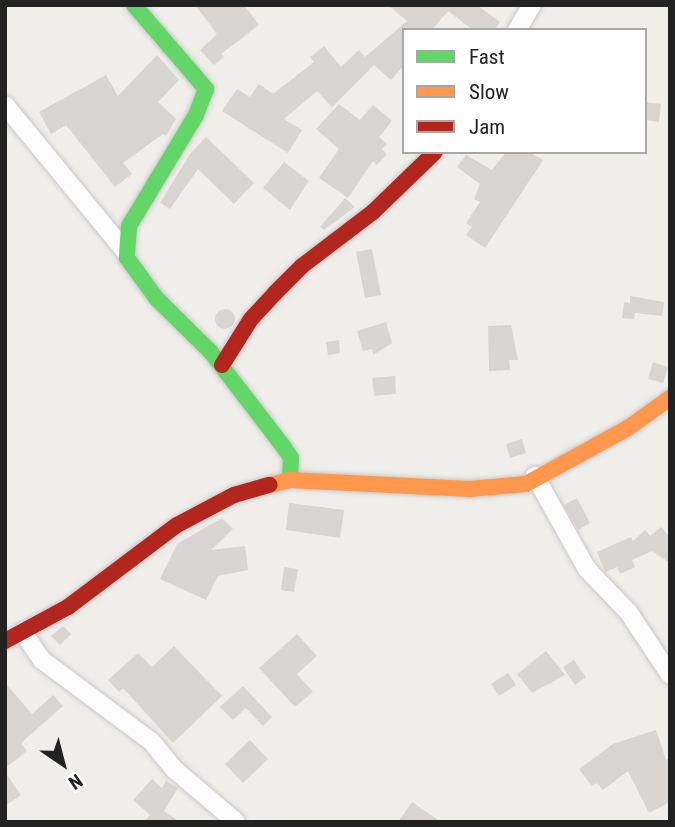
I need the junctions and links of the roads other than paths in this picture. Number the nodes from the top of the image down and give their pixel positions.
1 (134, 5) edge
2 (532, 5) edge
3 (518, 28) edge
4 (5, 106) edge
5 (433, 154) edge
6 (125, 251) junction
7 (222, 365) junction
8 (670, 398) edge
9 (535, 476) junction
10 (290, 480) junction
11 (23, 632) junction
12 (5, 641) edge
13 (670, 675) edge
14 (236, 822) edge

1 - 6 street
2 - 3 street
4 - 6 street
5 - 7 street
6 - 7 street
7 - 10 street
8 - 9 street
9 - 10 street
9 - 13 street
10 - 11 street
11 - 12 street
11 - 14 street

